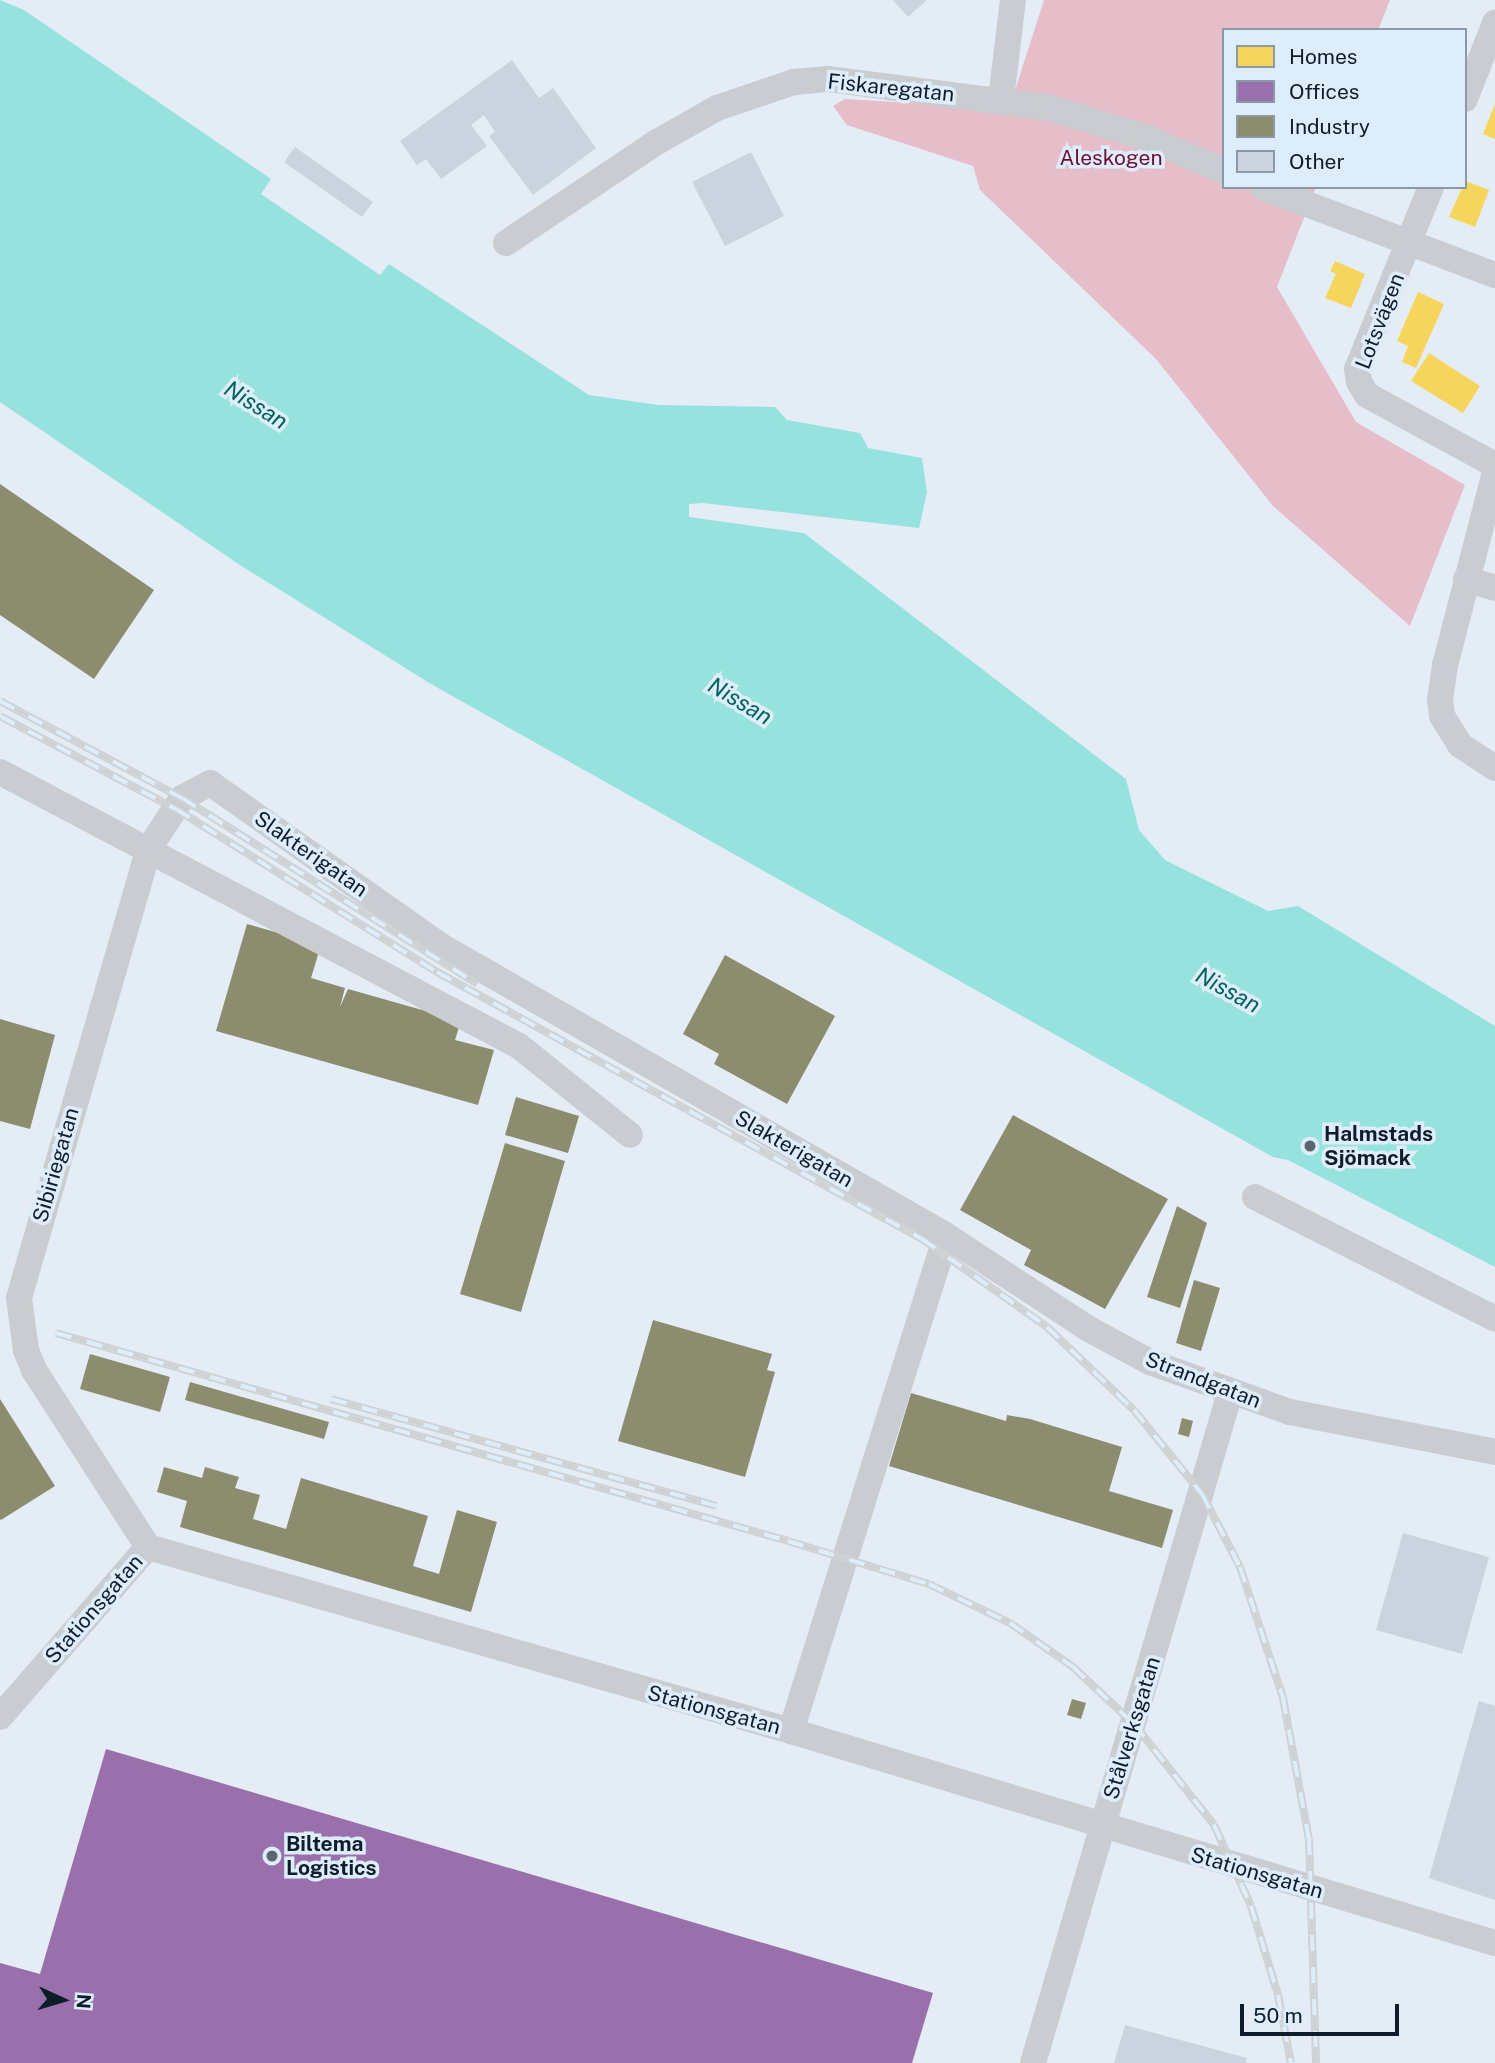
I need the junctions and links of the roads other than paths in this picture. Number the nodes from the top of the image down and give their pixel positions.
1 (1013, 0) edge
2 (1495, 23) edge
3 (1467, 94) edge
4 (1000, 99) junction
5 (1222, 170) edge
6 (1267, 189) edge
7 (1430, 189) edge
8 (506, 243) dead end
9 (1409, 244) junction
10 (1495, 275) edge
11 (1495, 466) edge
12 (1495, 472) edge
13 (1466, 579) junction
14 (1495, 588) edge
15 (1495, 768) edge
16 (0, 772) edge
17 (210, 783) joint
18 (148, 850) junction
19 (631, 1135) dead end
20 (1255, 1197) dead end
21 (942, 1233) junction
22 (1495, 1319) edge
23 (1230, 1393) junction
24 (1495, 1452) edge
25 (148, 1547) junction
26 (0, 1717) edge
27 (792, 1731) junction
28 (1103, 1827) junction
29 (1495, 1943) edge
30 (1033, 2063) edge

1 - 4 street
2 - 3 street
4 - 5 street, Fiskaregatan
4 - 8 street, Fiskaregatan
6 - 9 street
7 - 9 street, Lotsvägen
9 - 10 street
9 - 11 street, Lotsvägen
12 - 13 street
13 - 14 street
13 - 15 street
16 - 18 street
17 - 18 street, Sibiriegatan
17 - 21 street, Slakterigatan
18 - 19 street
18 - 25 street, Sibiriegatan
20 - 22 street
21 - 23 street, Strandgatan
21 - 27 street
23 - 24 street, Strandgatan
23 - 28 street, Stålverksgatan
25 - 26 street, Stationsgatan
25 - 27 street, Stationsgatan
27 - 28 street, Stationsgatan
28 - 29 street, Stationsgatan
28 - 30 street, Stålverksgatan

